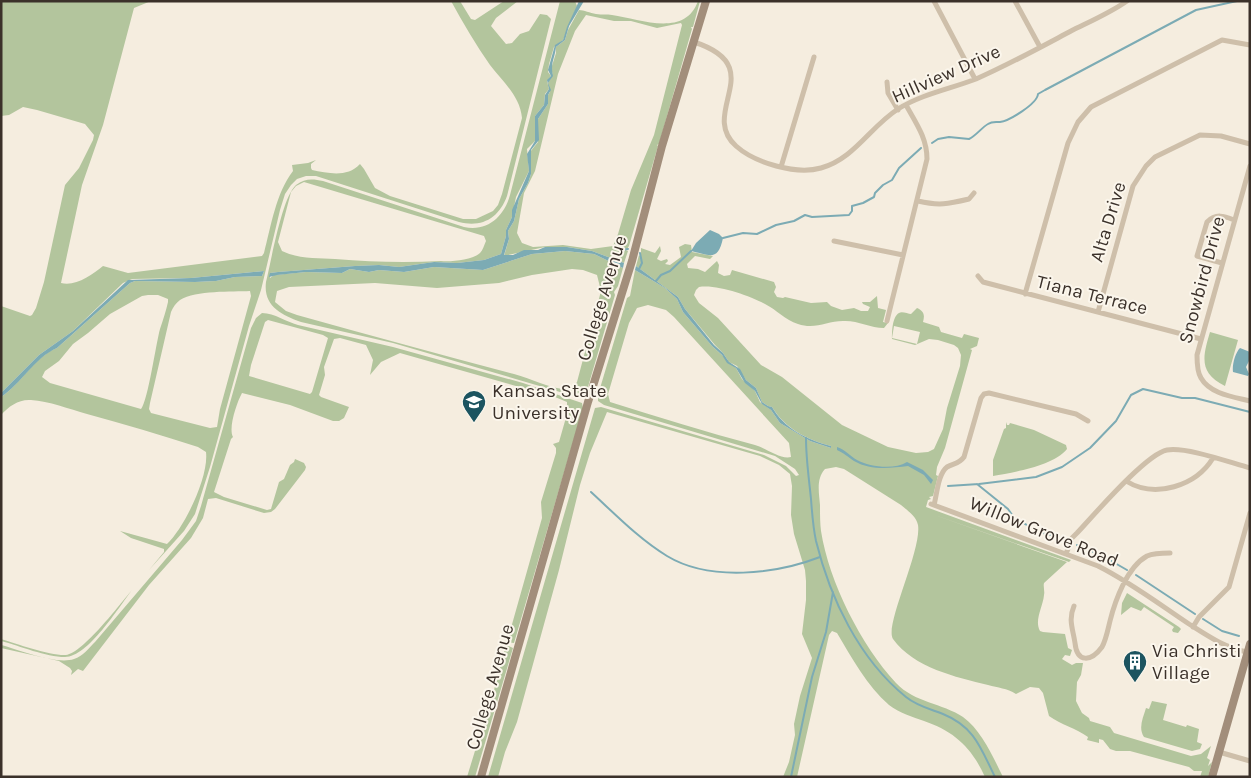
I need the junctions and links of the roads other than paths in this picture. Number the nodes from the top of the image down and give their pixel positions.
1 (706, 1) edge
2 (934, 1) edge
3 (1015, 1) edge
4 (1128, 1) edge
5 (694, 42) junction
6 (1250, 44) edge
7 (1040, 47) junction
8 (814, 57) dead end
9 (975, 79) junction
10 (887, 82) dead end
11 (906, 105) junction
12 (898, 110) junction
13 (1250, 144) edge
14 (1250, 166) edge
15 (781, 167) junction
16 (974, 192) dead end
17 (918, 200) junction
18 (1234, 220) junction
19 (834, 241) dead end
20 (904, 255) junction
21 (1222, 264) junction
22 (978, 276) dead end
23 (1025, 294) junction
24 (1098, 312) junction
25 (887, 321) dead end
26 (1201, 339) junction
27 (1250, 401) edge
28 (1088, 421) dead end
29 (1213, 458) junction
30 (1250, 468) edge
31 (1126, 481) junction
32 (1250, 513) edge
33 (1170, 553) dead end
34 (1066, 554) junction
35 (1125, 582) junction
36 (1074, 606) dead end
37 (1193, 627) junction
38 (1249, 648) edge
39 (1219, 752) junction
40 (1250, 761) edge
41 (1213, 776) edge
42 (481, 777) edge

1 - 5 street, College Avenue
2 - 9 street
3 - 7 street
4 - 7 street, Hillview Drive
5 - 15 street, Hillview Drive
5 - 42 street, College Avenue
6 - 23 street
7 - 9 street, Hillview Drive
8 - 15 street
9 - 11 street, Hillview Drive
10 - 12 street
11 - 12 street, Hillview Drive
11 - 17 street
12 - 15 street, Hillview Drive
13 - 24 street, Alta Drive
14 - 18 street, Snowbird Drive
16 - 17 street
17 - 20 street
18 - 21 street, Snowbird Drive
18 - 21 street
19 - 20 street
20 - 25 street
21 - 26 street, Snowbird Drive
22 - 23 street, Tiana Terrace
23 - 24 street, Tiana Terrace
24 - 26 street, Tiana Terrace
26 - 27 street, Snowbird Drive
28 - 34 street, Willow Grove Road
29 - 30 street
29 - 31 street
29 - 31 street
31 - 34 street
32 - 37 street
33 - 35 street
34 - 35 street, Willow Grove Road
35 - 36 street
35 - 37 street, Willow Grove Road
37 - 38 street, Willow Grove Road
38 - 39 street
39 - 40 street
39 - 41 street

